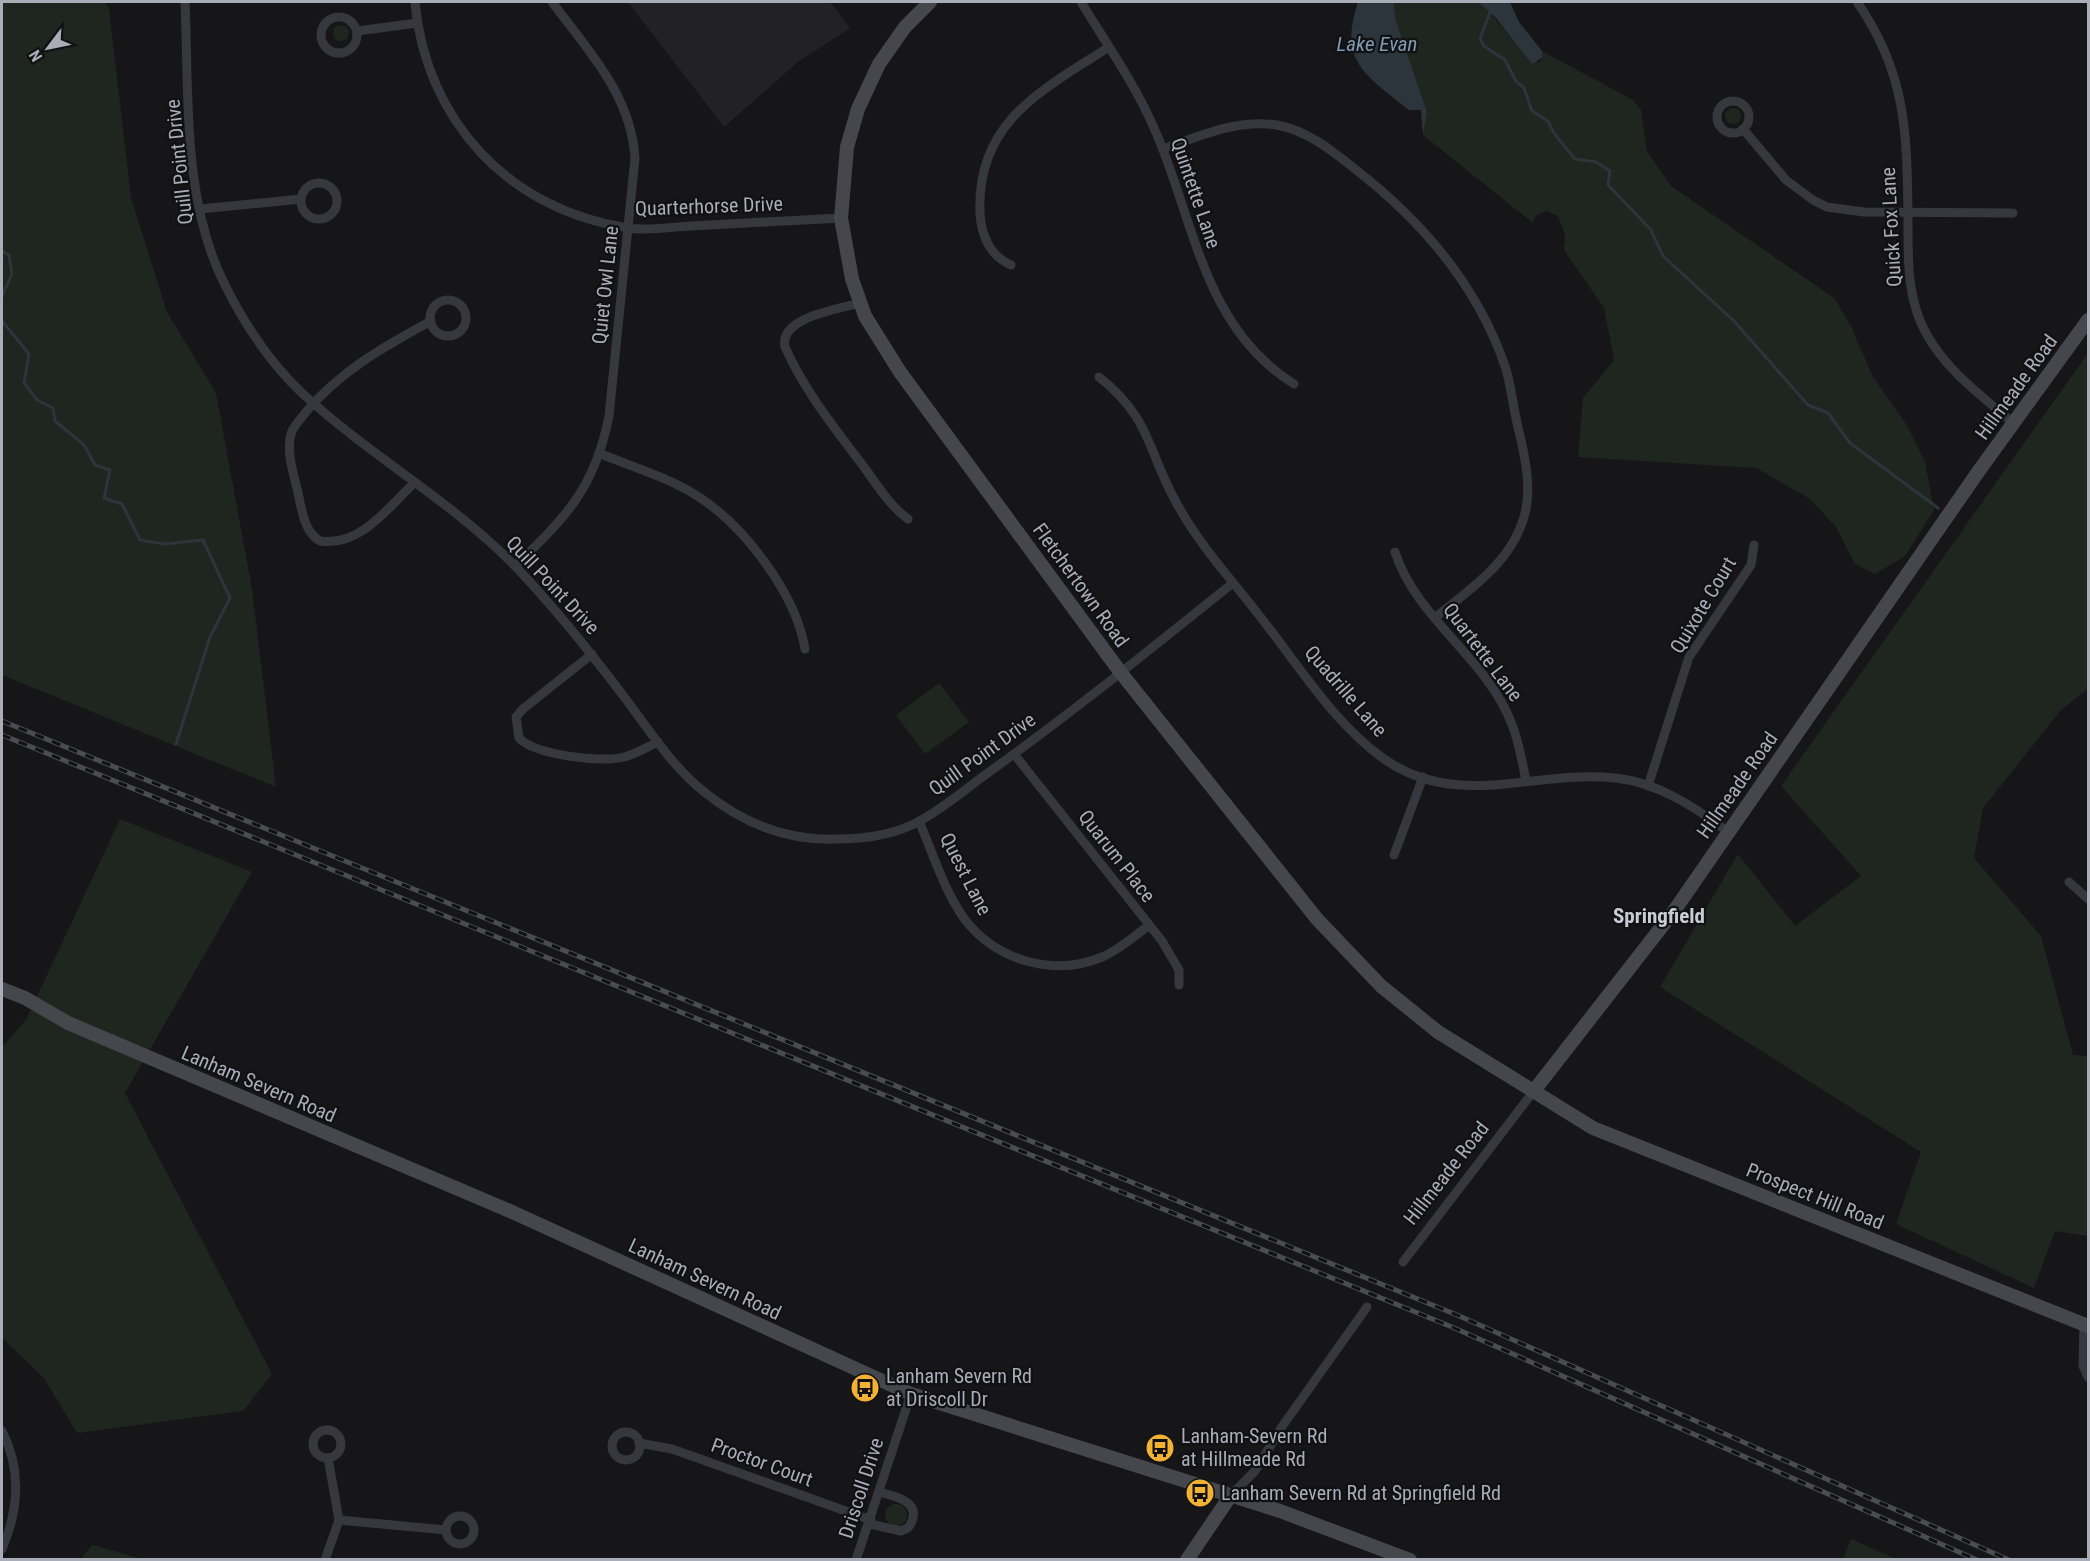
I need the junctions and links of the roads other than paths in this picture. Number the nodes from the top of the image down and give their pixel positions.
1 (185, 2) edge
2 (415, 2) edge
3 (552, 2) edge
4 (930, 2) edge
5 (1081, 2) edge
6 (1857, 2) edge
7 (417, 23) junction
8 (357, 31) dead end
9 (1109, 47) junction
10 (1743, 129) dead end
11 (1163, 149) junction
12 (301, 199) dead end
13 (200, 208) junction
14 (1908, 212) junction
15 (2013, 213) dead end
16 (841, 218) junction
17 (629, 228) junction
18 (1011, 265) dead end
19 (860, 303) junction
20 (2088, 320) edge
21 (431, 321) dead end
22 (1099, 377) dead end
23 (1294, 384) dead end
24 (314, 403) junction
25 (2013, 423) junction
26 (601, 454) junction
27 (414, 483) junction
28 (908, 519) dead end
29 (1754, 545) dead end
30 (1395, 552) dead end
31 (516, 566) junction
32 (1233, 583) junction
33 (1436, 617) junction
34 (805, 649) dead end
35 (592, 654) junction
36 (1121, 673) junction
37 (658, 742) junction
38 (1014, 754) junction
39 (1423, 777) junction
40 (1526, 781) junction
41 (1648, 786) junction
42 (920, 821) junction
43 (1728, 832) junction
44 (1394, 855) dead end
45 (2068, 882) dead end
46 (2088, 899) edge
47 (1148, 926) junction
48 (1179, 985) dead end
49 (2, 989) edge
50 (1533, 1092) junction
51 (1403, 1262) dead end
52 (1367, 1307) dead end
53 (2086, 1325) edge
54 (2088, 1377) edge
55 (911, 1394) junction
56 (2, 1431) edge
57 (639, 1443) dead end
58 (328, 1458) dead end
59 (879, 1492) junction
60 (1231, 1495) junction
61 (339, 1520) junction
62 (870, 1522) junction
63 (446, 1530) dead end
64 (2, 1549) edge
65 (325, 1560) edge
66 (856, 1560) edge
67 (1187, 1560) edge
68 (1410, 1560) edge

1 - 13 street, Quill Point Drive
2 - 7 street, Quarterhorse Drive
3 - 17 street, Quiet Owl Lane
4 - 16 street, Fletchertown Road
5 - 9 street, Quintette Lane
6 - 14 street, Quick Fox Lane
7 - 8 street
7 - 17 street, Quarterhorse Drive
9 - 11 street, Quintette Lane
9 - 18 street
10 - 14 street
11 - 23 street, Quintette Lane
11 - 33 street
12 - 13 street
13 - 24 street, Quill Point Drive
14 - 15 street
14 - 25 street, Quick Fox Lane
16 - 17 street, Quarterhorse Drive
16 - 19 street, Fletchertown Road
17 - 26 street, Quiet Owl Lane
19 - 28 street
19 - 36 street, Fletchertown Road
20 - 25 street, Hillmeade Road
21 - 24 street
22 - 32 street, Quadrille Lane
24 - 27 street, Quill Point Drive
24 - 27 street
25 - 43 street, Hillmeade Road
26 - 31 street, Quiet Owl Lane
26 - 34 street
27 - 31 street, Quill Point Drive
29 - 41 street, Quixote Court
30 - 33 street, Quartette Lane
31 - 35 street, Quill Point Drive
32 - 36 street, Quill Point Drive
32 - 39 street, Quadrille Lane
33 - 40 street, Quartette Lane
35 - 37 street, Quill Point Drive
35 - 37 street
36 - 38 street, Quill Point Drive
36 - 50 street, Fletchertown Road
37 - 42 street, Quill Point Drive
38 - 42 street, Quill Point Drive
38 - 47 street, Quarum Place
39 - 40 street, Quadrille Lane
39 - 44 street
40 - 41 street, Quadrille Lane
41 - 43 street, Quadrille Lane
42 - 47 street, Quest Lane
43 - 50 street, Hillmeade Road
45 - 46 street
47 - 48 street, Quarum Place
49 - 55 street, Lanham Severn Road
50 - 51 street, Hillmeade Road
50 - 53 street, Prospect Hill Road
52 - 60 street
53 - 54 street
55 - 59 street, Driscoll Drive
55 - 60 street, Lanham Severn Road
56 - 64 street
57 - 62 street, Proctor Court
58 - 61 street
59 - 62 street, Driscoll Drive
59 - 62 street, Proctor Court
60 - 67 street
60 - 68 street, Lanham Severn Road
61 - 63 street
61 - 65 street
62 - 66 street, Driscoll Drive

